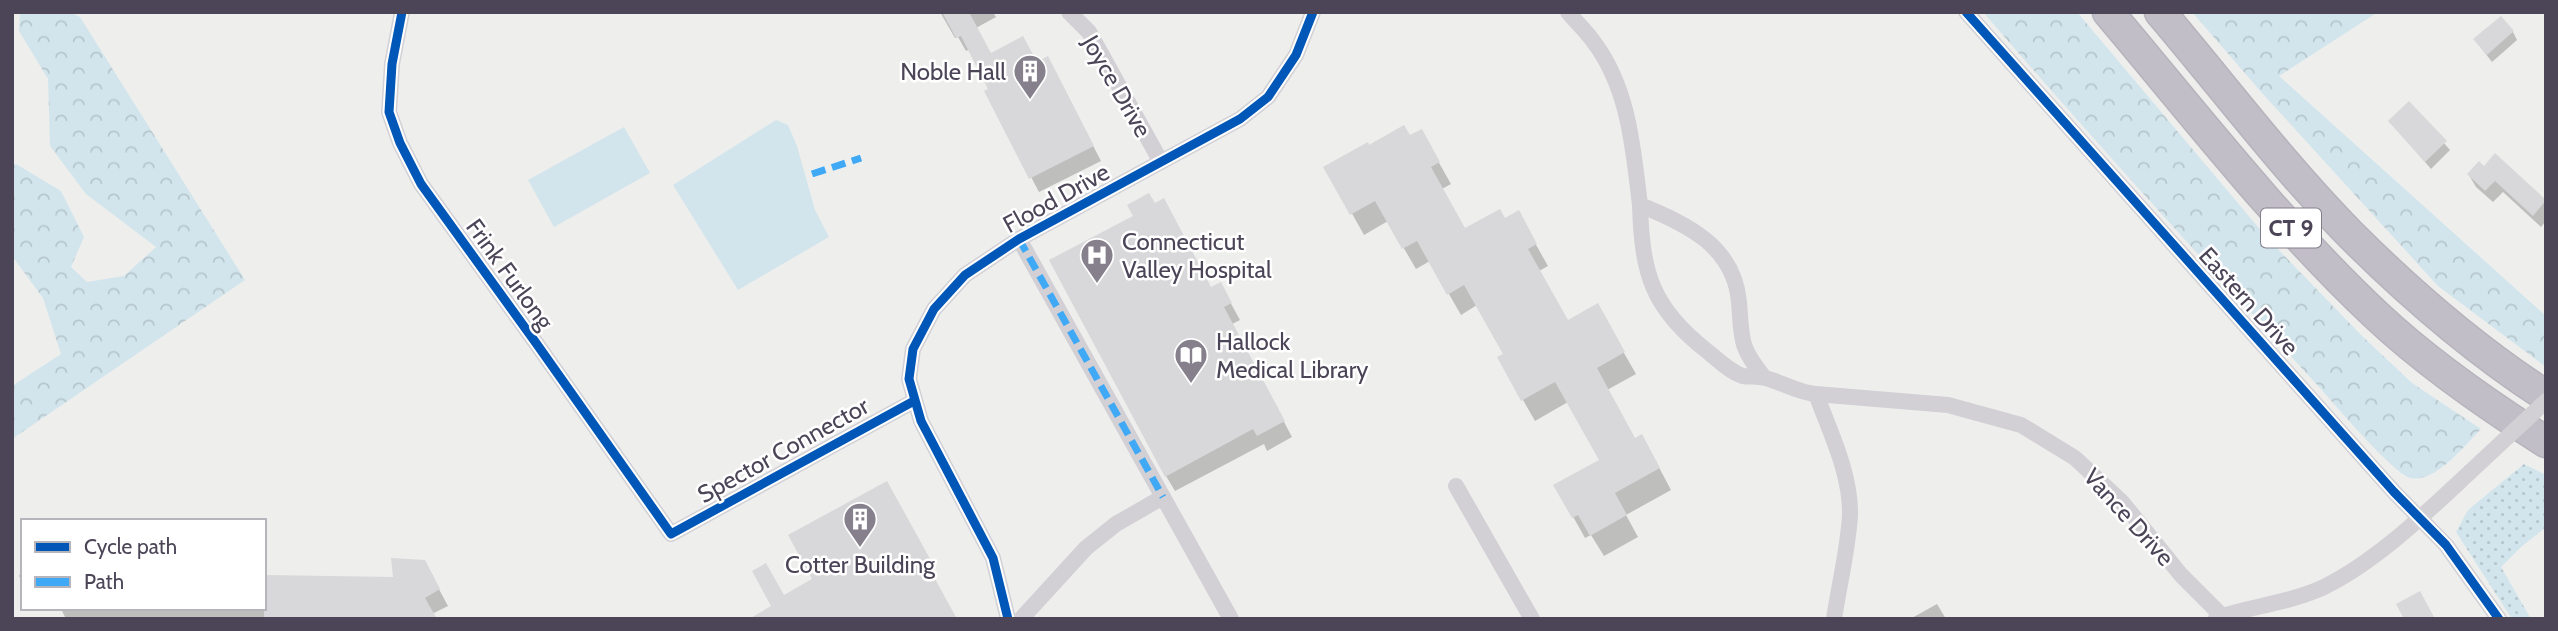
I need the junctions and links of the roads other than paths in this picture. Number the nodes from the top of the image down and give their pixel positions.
1 (402, 12) edge
2 (1069, 12) edge
3 (1313, 12) edge
4 (1568, 12) edge
5 (1966, 12) edge
6 (2108, 12) edge
7 (2160, 12) edge
8 (1161, 162) junction
9 (1640, 205) junction
10 (1019, 239) junction
11 (1764, 377) junction
12 (1816, 394) junction
13 (2546, 398) edge
14 (914, 401) junction
15 (2546, 442) edge
16 (1457, 486) dead end
17 (1163, 497) junction
18 (2421, 518) junction
19 (670, 534) joint
20 (2221, 618) edge
21 (1008, 619) edge
22 (1021, 619) edge
23 (1231, 619) edge
24 (1532, 619) edge
25 (1834, 619) edge
26 (2499, 619) edge

1 - 19 street, Frink Furlong
2 - 8 street, Joyce Drive
3 - 8 street, Flood Drive
4 - 9 street, Vance Drive
5 - 18 street, Eastern Drive
6 - 15 highway, CT 9
7 - 13 highway, CT 9
8 - 10 street, Flood Drive
9 - 11 street
9 - 11 street, Vance Drive
10 - 14 street, Flood Drive
10 - 17 street
11 - 12 street, Vance Drive
12 - 20 street, Vance Drive
12 - 25 street
13 - 18 street, bridge
14 - 19 street, Spector Connector
14 - 21 street, Flood Drive
16 - 24 street
17 - 22 street
17 - 23 street
18 - 20 street
18 - 26 street, Eastern Drive

